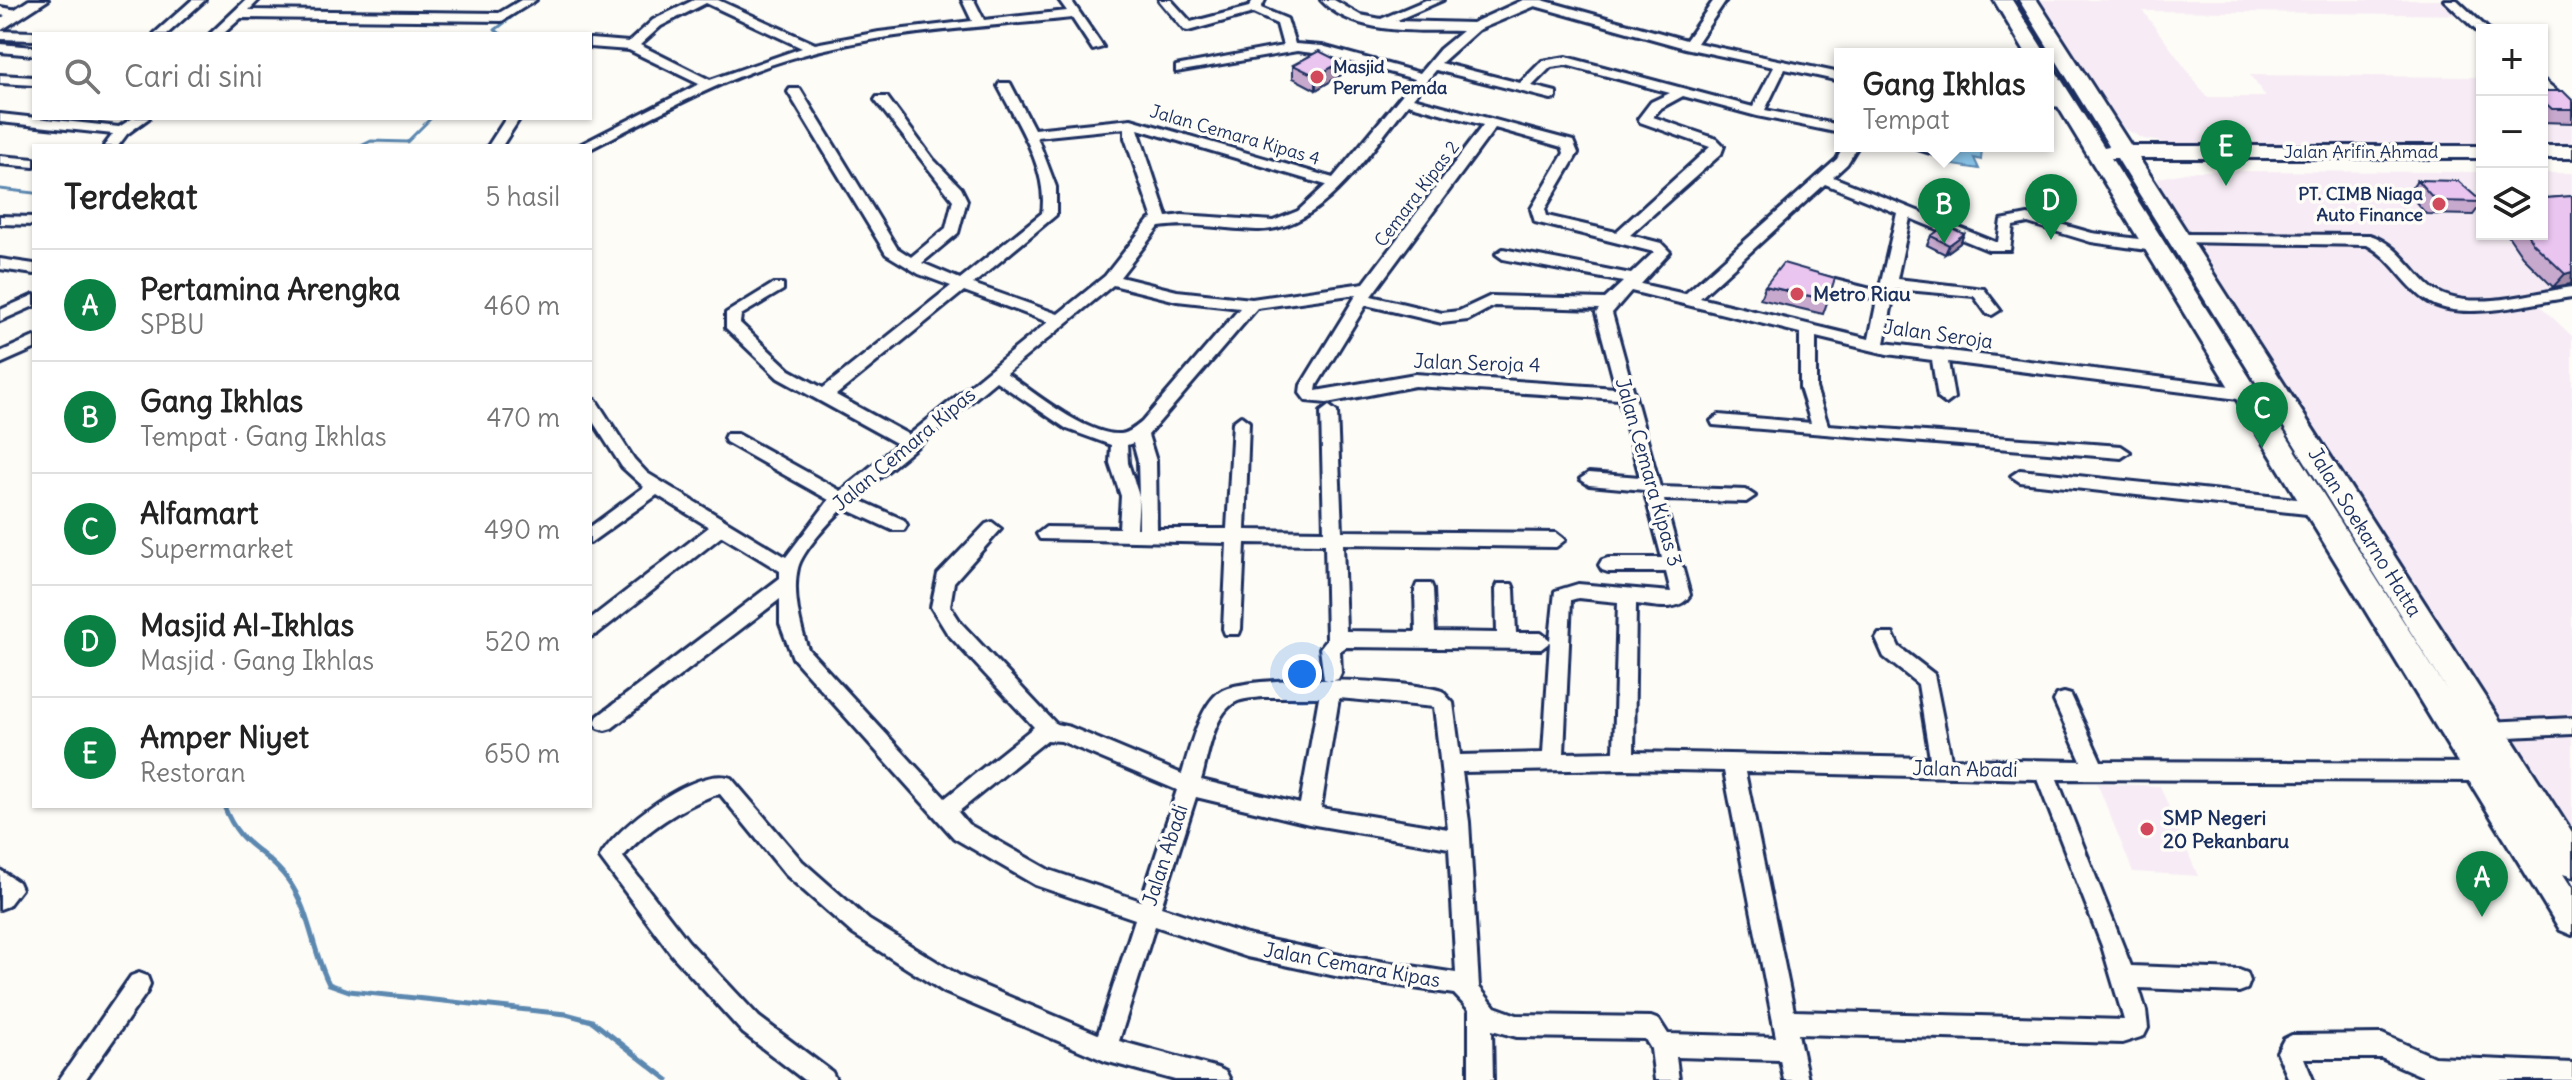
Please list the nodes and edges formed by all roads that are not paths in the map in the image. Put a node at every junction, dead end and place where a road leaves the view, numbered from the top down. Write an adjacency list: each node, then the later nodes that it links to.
1 (40, 0): 20 (main road)
2 (199, 0): 29 (street)
3 (253, 0): 21 (street)
4 (530, 0): 21 (street)
5 (674, 0): 24 (street)
6 (705, 0): 24 (street); 39 (street)
7 (968, 0): 25 (street)
8 (1065, 0): 22 (street)
9 (1165, 0): 17 (street)
10 (1327, 0): 23 (street)
11 (1437, 0): 18 (street)
12 (1720, 0): 34 (street)
13 (2003, 0): 40 (main road)
14 (2028, 0): 71 (main road, Jalan Soekarno Hatta)
15 (2450, 0): 26 (street)
16 (1531, 1): 28 (street); 34 (street)
17 (1257, 4): 36 (street)
18 (1414, 4): 23 (street)
19 (0, 11): 20 (street)
20 (19, 14): 27 (main road)
21 (239, 14): 30 (street)
22 (1075, 14): 25 (street); 37 (street)
23 (1381, 22): 28 (street)
24 (657, 23): 35 (street)
25 (980, 24): 39 (street)
26 (2476, 24)
27 (0, 26)
28 (1474, 27): 44 (street)
29 (162, 32)
30 (218, 32)
31 (0, 35): 32 (street)
32 (32, 36)
33 (592, 43): 35 (street)
34 (1689, 45): 42 (street)
35 (632, 46): 48 (street)
36 (1289, 46): 43 (street); 44 (street)
37 (1097, 47)
38 (0, 48): 41 (street)
39 (813, 48): 48 (street)
40 (2032, 48)
41 (32, 51)
42 (1781, 65): 45 (street); 59 (street)
43 (1181, 69)
44 (1426, 71): 50 (street); 55 (street)
45 (1834, 76)
46 (0, 79): 47 (street)
47 (32, 81)
48 (708, 84): 70 (street)
49 (1005, 86): 67 (street)
50 (1523, 88): 52 (street); 54 (street)
51 (2548, 88): 58 (street)
52 (1684, 91): 59 (street); 87 (street)
53 (795, 92): 91 (street)
54 (1551, 95)
55 (1403, 99): 64 (street); 82 (street)
56 (882, 100): 91 (street)
57 (2057, 103): 71 (main road, Jalan Soekarno Hatta)
58 (2572, 110)
59 (1757, 112): 65 (street)
60 (0, 118): 66 (street)
61 (139, 120): 66 (street)
62 (514, 120): 69 (street)
63 (1131, 123): 67 (street, Jalan Cemara Kipas 4); 82 (street, Jalan Cemara Kipas 4); 85 (street)
64 (1492, 123): 87 (street); 100 (street, Cemara Kipas 2)
65 (1834, 128)
66 (122, 131): 68 (street)
67 (1029, 134): 96 (street)
68 (112, 144)
69 (496, 144)
70 (589, 144)
71 (2109, 149): 73 (main road, Jalan Arifin Ahmad); 78 (main road, Jalan Arifin Ahmad); 88 (main road, Jalan Soekarno Hatta)
72 (1847, 152): 81 (street)
73 (2476, 152)
74 (2548, 152): 75 (main road)
75 (2572, 152)
76 (0, 160): 77 (street)
77 (32, 163)
78 (2476, 165)
79 (2548, 165): 80 (main road)
80 (2572, 165)
81 (1824, 178): 83 (street); 102 (street)
82 (1336, 183): 85 (street)
83 (1904, 213): 88 (street); 98 (street)
84 (3, 218): 86 (street)
85 (1161, 220): 93 (street, Jalan Cemara Kipas)
86 (32, 221)
87 (1618, 238): 95 (street)
88 (2167, 242): 99 (street); 115 (main road, Jalan Soekarno Hatta); 166 (main road, Jalan Soekarno Hatta)
89 (1503, 254): 95 (street, Jalan Seroja)
90 (0, 264): 92 (street)
91 (911, 264): 96 (street)
92 (32, 269)
93 (1110, 279): 103 (street); 107 (street, Jalan Cemara Kipas)
94 (1809, 279): 98 (street)
95 (1634, 283): 102 (street, Jalan Seroja); 104 (street)
96 (962, 284): 107 (street); 116 (street)
97 (778, 287): 116 (street)
98 (1887, 290): 105 (street); 110 (street)
99 (2572, 292)
100 (1366, 293): 103 (street); 104 (street); 114 (street, Jalan Seroja 4)
101 (32, 301): 106 (street)
102 (1687, 301): 108 (street, Jalan Seroja)
103 (1252, 304): 123 (street)
104 (1609, 304): 114 (street, Jalan Cemara Kipas 3)
105 (1992, 310)
106 (2, 314)
107 (1059, 320): 113 (street, Jalan Cemara Kipas)
108 (1808, 331): 110 (street, Jalan Seroja); 122 (street)
109 (32, 343): 112 (street)
110 (1875, 346): 111 (street, Jalan Seroja)
111 (1939, 355): 115 (street, Jalan Seroja); 117 (street)
112 (0, 359)
113 (995, 373): 125 (street); 126 (street, Jalan Cemara Kipas)
114 (1628, 394): 133 (street, Jalan Cemara Kipas 3)
115 (2246, 394): 136 (main road, Jalan Soekarno Hatta)
116 (823, 397): 126 (street)
117 (1946, 398)
118 (592, 407): 132 (street)
119 (1329, 412): 146 (street)
120 (1719, 421): 122 (street)
121 (1241, 422): 145 (street)
122 (1821, 430): 127 (street)
123 (1139, 434): 125 (street); 128 (street)
124 (732, 438): 135 (street)
125 (1119, 440): 130 (street)
126 (909, 443): 135 (street, Jalan Cemara Kipas)
127 (2121, 452)
128 (1148, 476): 130 (street); 137 (street)
129 (2020, 476): 136 (street)
130 (1126, 479): 137 (street)
131 (1589, 479): 133 (street)
132 (656, 487): 139 (street); 142 (street)
133 (1654, 488): 134 (street); 149 (street, Jalan Cemara Kipas 3)
134 (1746, 496)
135 (841, 499): 138 (street); 150 (street, Jalan Cemara Kipas)
136 (2316, 508): 174 (main road, Jalan Soekarno Hatta)
137 (1138, 509): 143 (street); 144 (street)
138 (898, 525)
139 (720, 528): 150 (street); 154 (street)
140 (992, 529): 165 (street)
141 (1046, 534): 143 (street)
142 (592, 535)
143 (1128, 535): 144 (street)
144 (1148, 536): 145 (street)
145 (1236, 537): 146 (street); 155 (street)
146 (1333, 537): 147 (street); 157 (street)
147 (1556, 540)
148 (1608, 565): 149 (street)
149 (1675, 565): 153 (street, Jalan Cemara Kipas 3)
150 (788, 576): 163 (street); 176 (street, Jalan Cemara Kipas)
151 (1424, 589): 158 (street)
152 (1505, 589): 159 (street)
153 (1627, 596): 167 (street); 168 (street, Jalan Cemara Kipas 3)
154 (592, 627)
155 (1232, 629)
156 (1886, 639): 171 (street)
157 (1337, 640): 158 (street); 161 (street)
158 (1426, 640): 159 (street)
159 (1507, 641): 160 (street)
160 (1541, 641)
161 (1330, 682): 169 (street); 175 (street); 177 (street)
162 (2064, 701): 173 (street)
163 (605, 722)
164 (2572, 726): 166 (street)
165 (1049, 730): 175 (street); 176 (street)
166 (2487, 730): 179 (main road, Jalan Soekarno Hatta)
167 (1624, 760): 168 (street, Jalan Abadi); 170 (street, Jalan Abadi)
168 (1553, 761): 169 (street, Jalan Abadi)
169 (1450, 764): 178 (street)
170 (1733, 765): 171 (street, Jalan Abadi); 188 (street)
171 (1942, 768): 172 (street, Jalan Abadi)
172 (2044, 770): 173 (street, Jalan Abadi); 184 (street)
173 (2095, 771): 174 (street, Jalan Abadi)
174 (2481, 772): 183 (main road, Jalan Soekarno Hatta)
175 (1189, 786): 177 (street, Jalan Abadi); 182 (street, Jalan Abadi)
176 (944, 811): 182 (street, Jalan Cemara Kipas)
177 (1309, 815): 178 (street, Jalan Abadi)
178 (1459, 840): 187 (street)
179 (2572, 862)
180 (0, 880): 181 (street)
181 (0, 899)
182 (1146, 914): 187 (street, Jalan Cemara Kipas); 190 (street, Jalan Abadi)
183 (2572, 919)
184 (2123, 977): 185 (street); 188 (street)
185 (2239, 981)
186 (139, 984): 193 (street)
187 (1474, 1000): 189 (street, Jalan Cemara Kipas); 196 (street)
188 (1783, 1022): 191 (street)
189 (1662, 1045): 191 (street); 197 (street)
190 (1105, 1049): 194 (street); 195 (street)
191 (1788, 1049): 198 (street)
192 (2572, 1075): 199 (street)
193 (71, 1080)
194 (824, 1080)
195 (1218, 1080)
196 (1481, 1080)
197 (1667, 1080)
198 (1796, 1080)
199 (2301, 1080)

